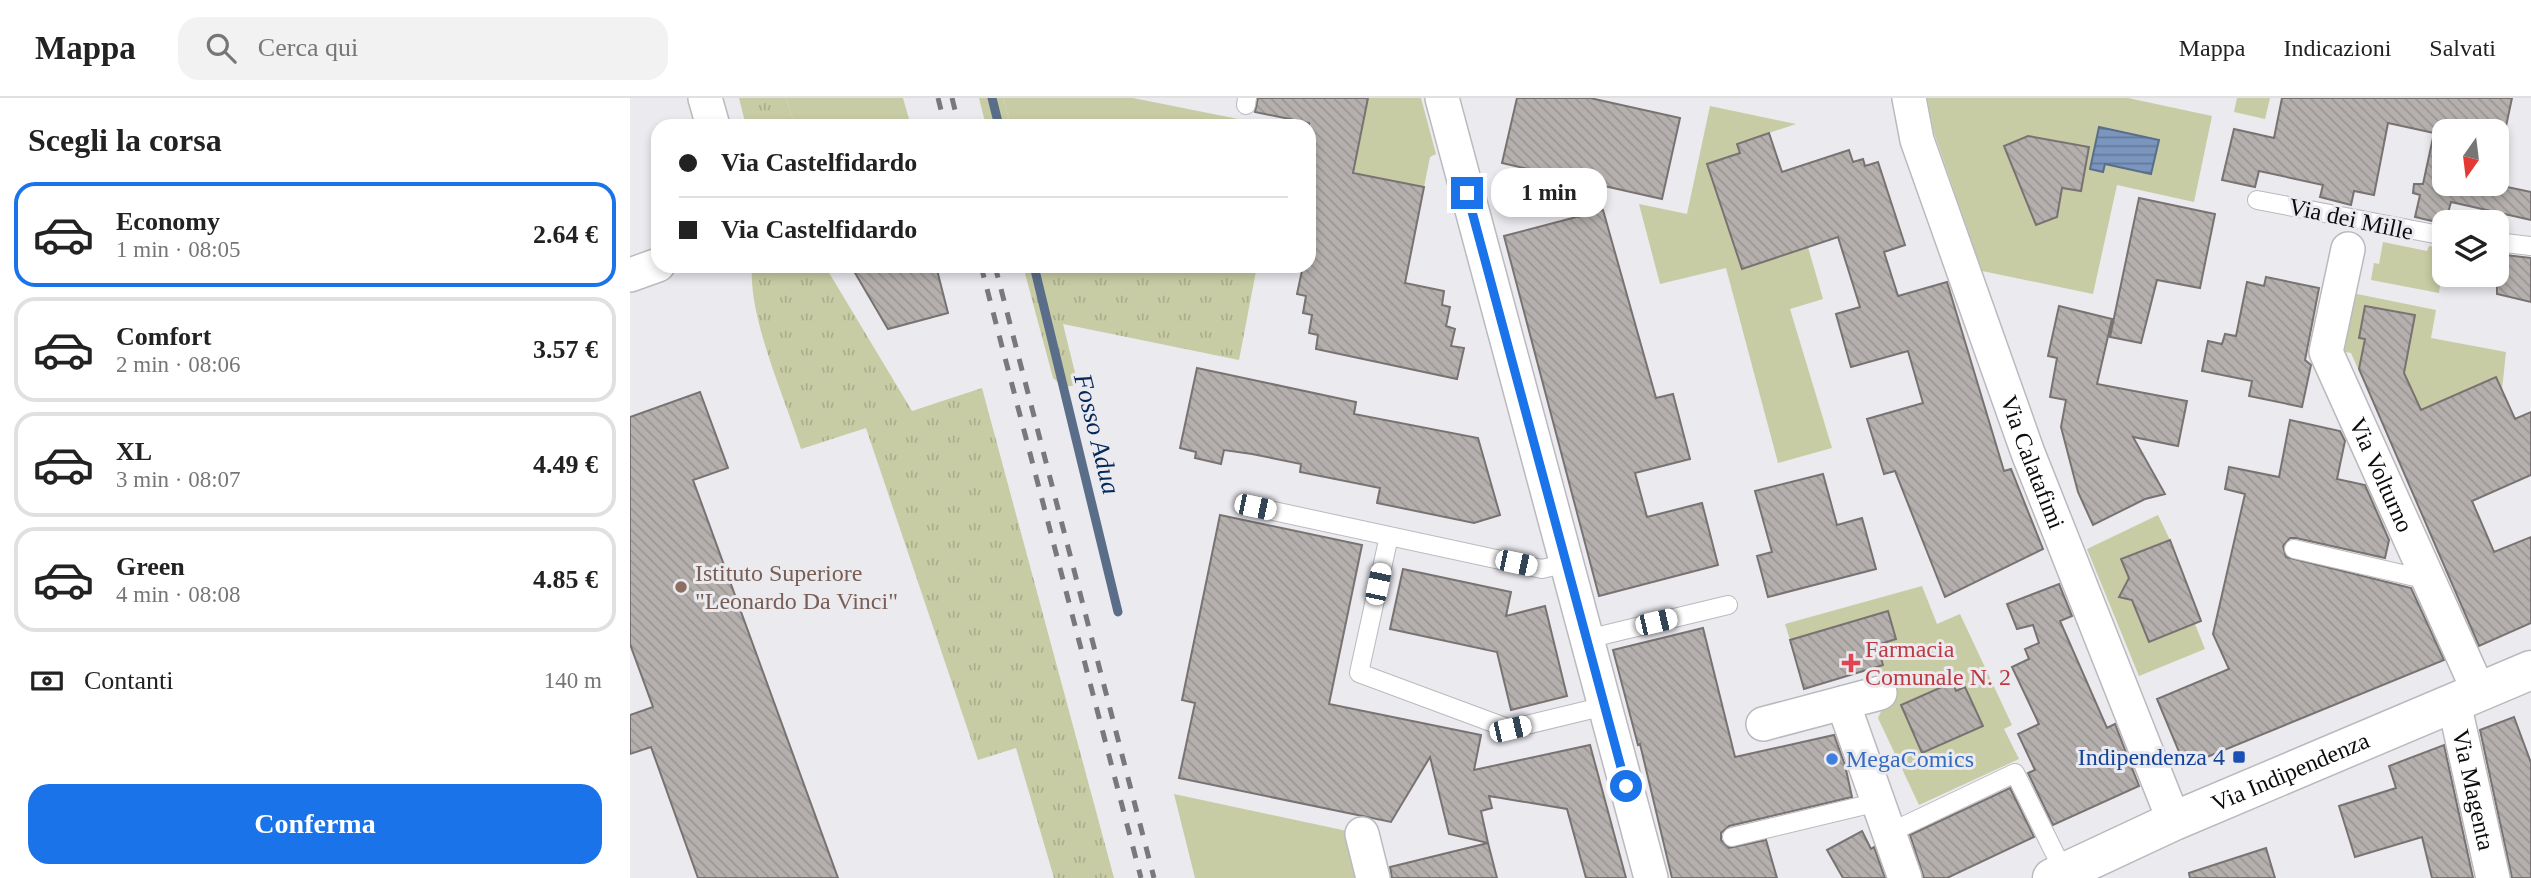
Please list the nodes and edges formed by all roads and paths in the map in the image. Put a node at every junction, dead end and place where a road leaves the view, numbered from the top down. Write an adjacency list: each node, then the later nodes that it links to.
1 (705, 98): 4 (street)
2 (1442, 98): 15 (street)
3 (1909, 98): 26 (street, Via Calatafimi)
4 (711, 119)
5 (2257, 200): 6 (lane, Via dei Mille)
6 (2432, 234)
7 (2509, 243): 8 (lane)
8 (2531, 246)
9 (2348, 248): 16 (street, Via Volturno)
10 (651, 268): 11 (street)
11 (630, 275)
12 (1255, 507): 13 (lane)
13 (1389, 536): 15 (lane); 23 (lane)
14 (2294, 549): 16 (lane)
15 (1567, 563): 18 (street)
16 (2428, 580): 21 (street, Via Volturno)
17 (1728, 605): 18 (lane)
18 (1587, 639): 23 (street)
19 (2531, 670): 21 (street, Via Indipendenza)
20 (1880, 693): 22 (street)
21 (2466, 698): 26 (street, Via Indipendenza); 34 (street, Via Magenta)
22 (1843, 703): 24 (street); 25 (street)
23 (1605, 706): 32 (street)
24 (1763, 724)
25 (1878, 802): 27 (street); 29 (lane)
26 (2174, 821): 30 (street, Via Indipendenza)
27 (1889, 833): 30 (lane); 33 (street)
28 (1362, 834): 31 (street)
29 (1732, 837)
30 (2058, 875)
31 (1373, 878)
32 (1651, 878)
33 (1905, 878)
34 (2493, 878)

